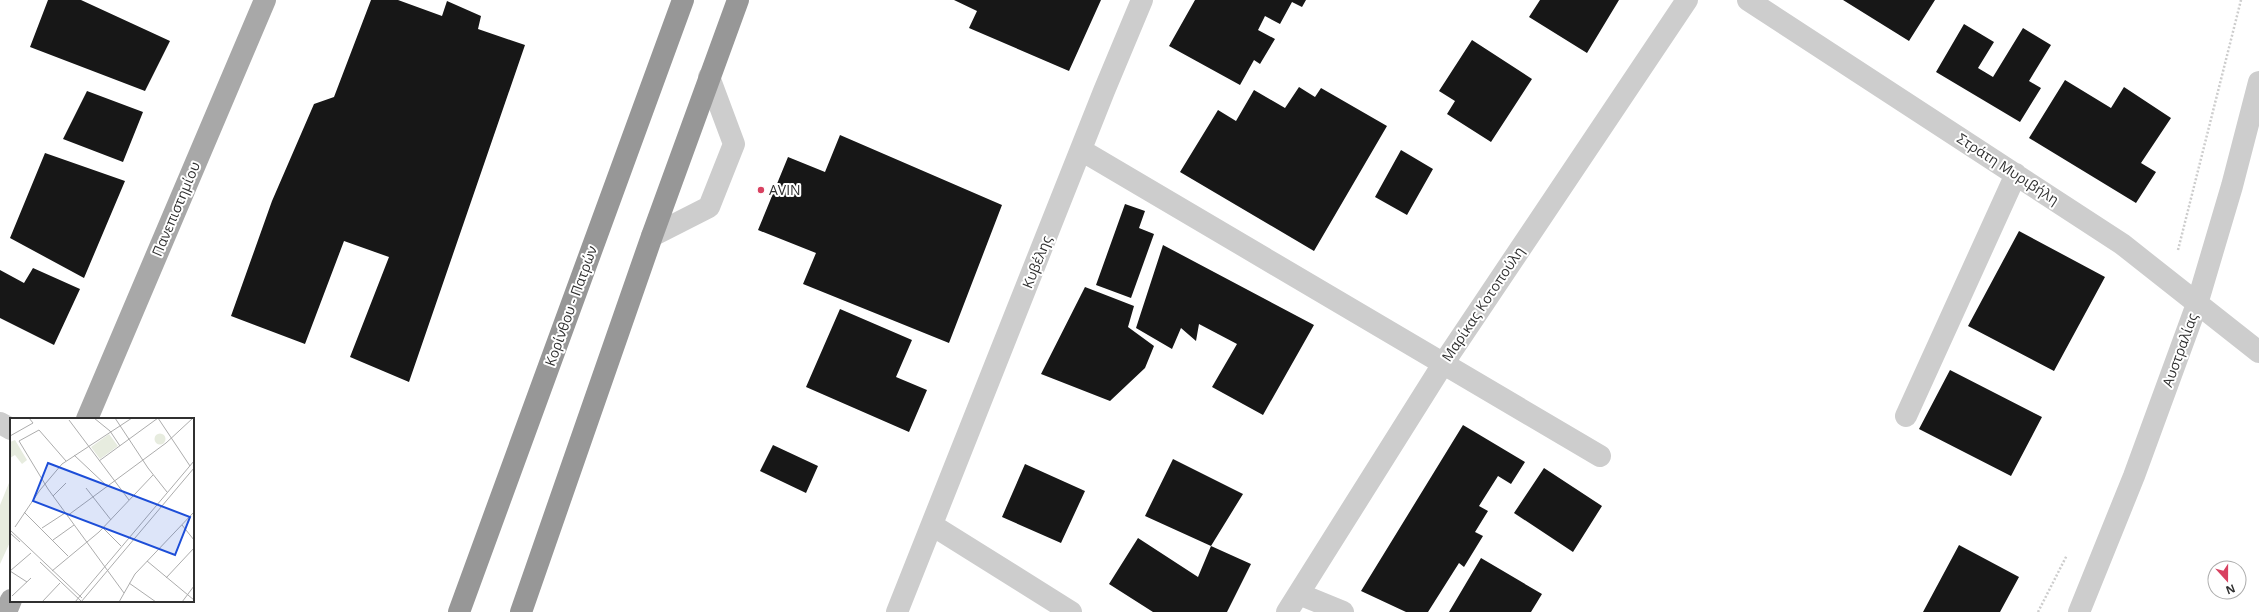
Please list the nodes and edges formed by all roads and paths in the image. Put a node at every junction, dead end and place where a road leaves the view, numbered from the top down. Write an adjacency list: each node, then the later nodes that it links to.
1 (265, 0): 18 (main road, Πανεπιστημίου)
2 (738, 0): 8 (highway)
3 (1142, 0): 10 (street, Κυβέλης)
4 (1687, 0): 16 (street, Μαρίκας Κοτοπούλη)
5 (2241, 0): 13 (path)
6 (680, 2): 27 (highway, Κορίνθου - Πατρών)
7 (1756, 2): 11 (street, Στράτη Μυριβήλη)
8 (709, 77): 12 (highway); 12 (street)
9 (2259, 82): 14 (street, Αυστραλίας)
10 (1081, 150): 16 (street); 22 (street, Κυβέλης)
11 (2016, 174): 13 (street, Στράτη Μυριβήλη); 17 (street)
12 (652, 236): 28 (highway)
13 (2170, 281): 14 (street, Στράτη Μυριβήλη)
14 (2197, 304): 15 (street, Στράτη Μυριβήλη); 34 (street, Αυστραλίας)
15 (2259, 352)
16 (1443, 364): 21 (street); 24 (street, Μαρίκας Κοτοπούλη)
17 (1906, 416)
18 (87, 418)
19 (0, 423): 20 (street)
20 (10, 428)
21 (1600, 456)
22 (932, 525): 29 (street, Κυβέλης); 30 (street)
23 (2070, 549): 33 (path)
24 (1299, 594): 31 (street, Μαρίκας Κοτοπούλη); 32 (street)
25 (10, 602): 26 (main road)
26 (6, 612)
27 (459, 612)
28 (521, 612)
29 (897, 612)
30 (1071, 612)
31 (1287, 612)
32 (1343, 612)
33 (2038, 612)
34 (2079, 612)

